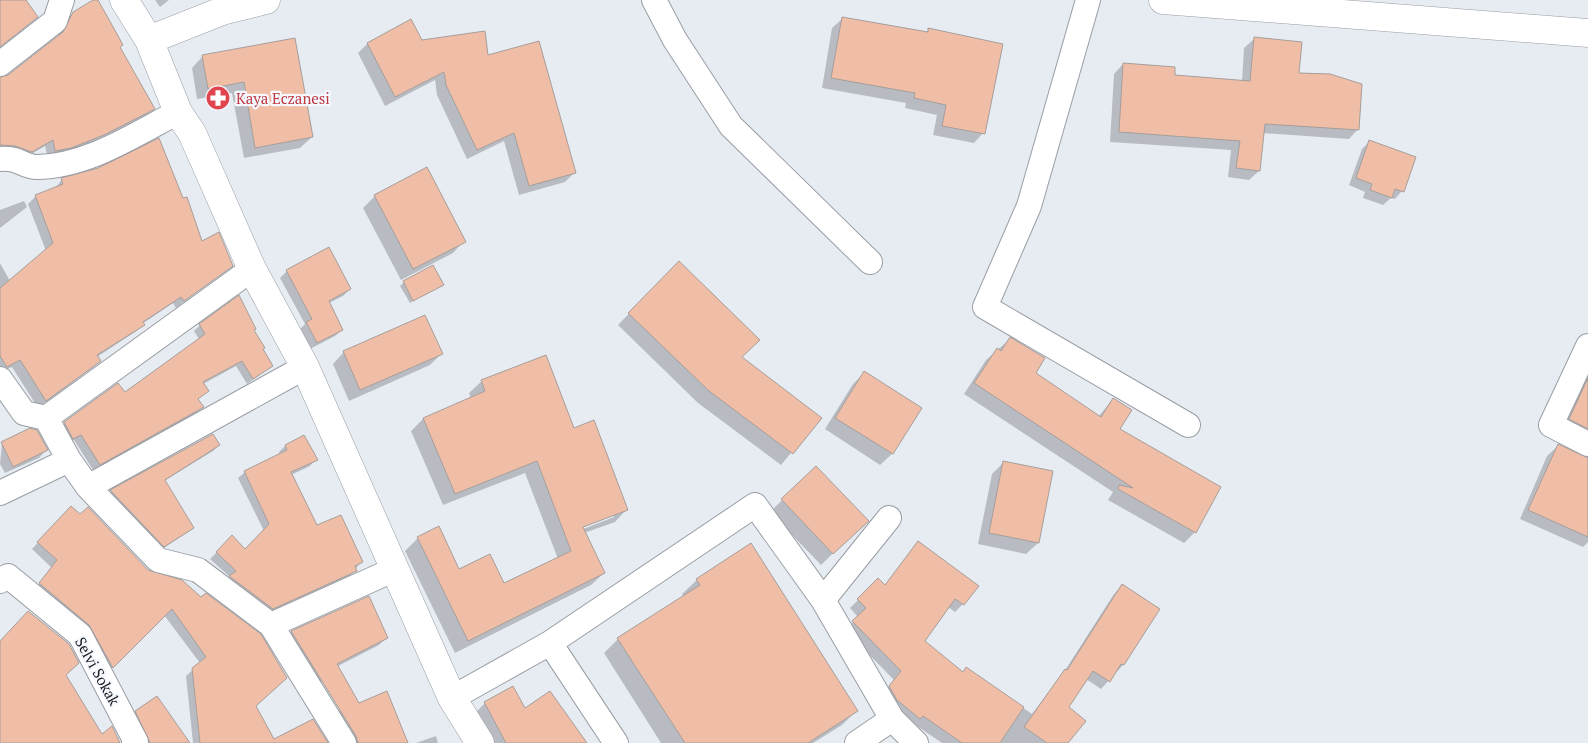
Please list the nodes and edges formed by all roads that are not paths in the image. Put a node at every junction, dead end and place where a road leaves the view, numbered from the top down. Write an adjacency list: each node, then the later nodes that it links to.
1 (62, 0): 9 (street)
2 (124, 0): 8 (street)
3 (266, 0): 8 (street)
4 (654, 0): 12 (street)
5 (1088, 0): 18 (street)
6 (1163, 0): 7 (street)
7 (1588, 33)
8 (149, 40): 10 (street)
9 (0, 64)
10 (178, 112): 11 (street); 13 (street)
11 (0, 160)
12 (870, 262)
13 (252, 269): 15 (street); 17 (street)
14 (1588, 346): 19 (street)
15 (305, 367): 21 (street); 24 (street)
16 (0, 379): 17 (street)
17 (46, 418): 20 (street)
18 (1188, 425)
19 (1588, 444)
20 (69, 460): 21 (street); 22 (street)
21 (88, 487): 27 (street)
22 (0, 493)
23 (889, 518): 26 (street)
24 (393, 570): 27 (street); 29 (street)
25 (0, 581): 31 (street, Selvi Sokak)
26 (823, 600): 28 (street); 30 (street)
27 (271, 625): 32 (street)
28 (550, 643): 29 (street); 34 (street)
29 (452, 698): 33 (street)
30 (892, 719): 35 (street); 36 (street)
31 (134, 743)
32 (344, 743)
33 (480, 743)
34 (616, 743)
35 (857, 743)
36 (916, 743)

